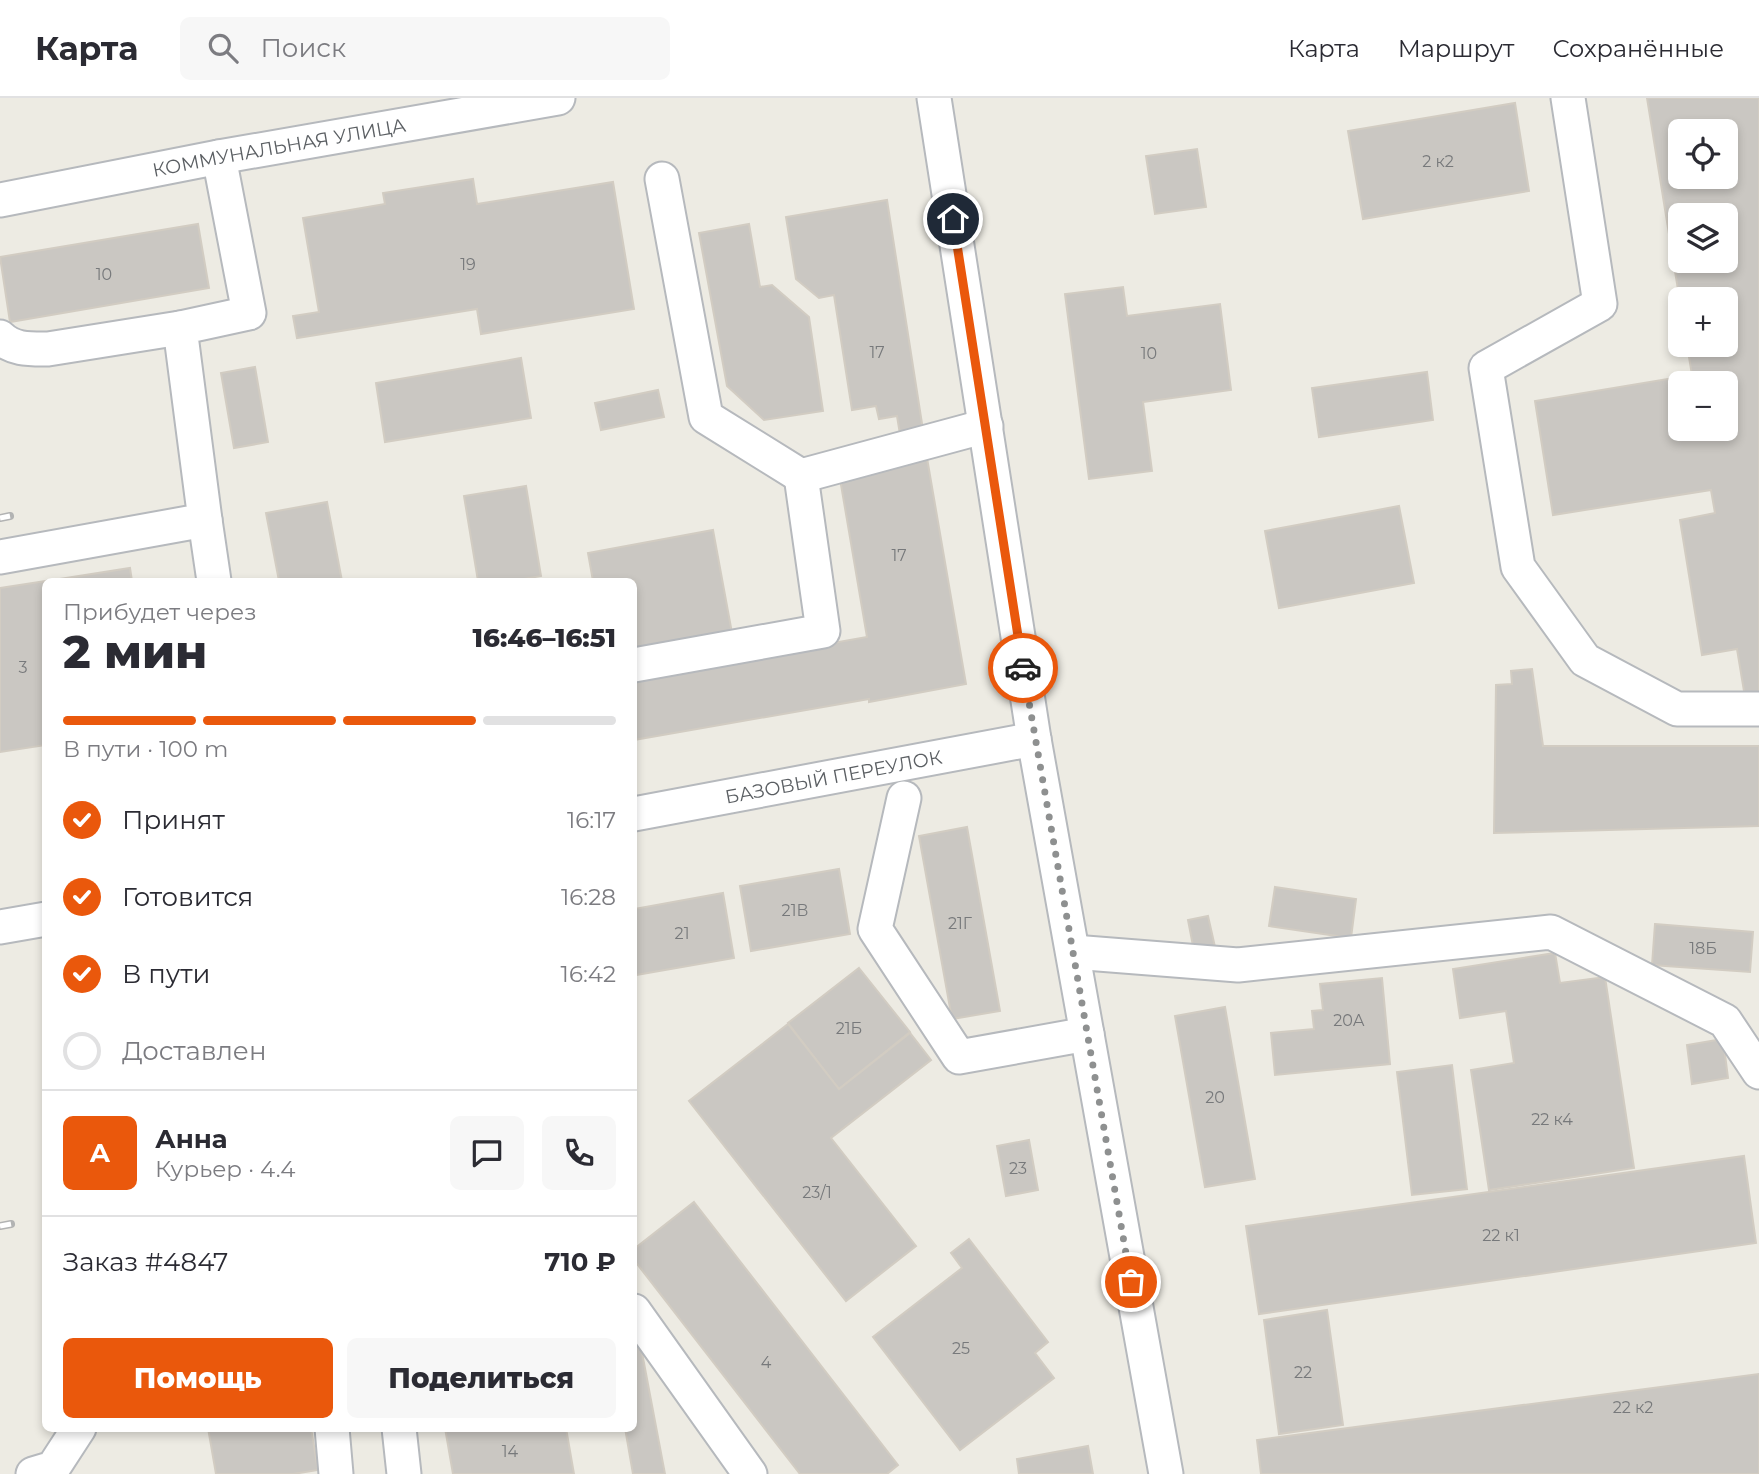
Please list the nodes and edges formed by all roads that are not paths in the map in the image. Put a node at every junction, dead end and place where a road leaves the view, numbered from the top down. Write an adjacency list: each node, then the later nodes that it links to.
1 (558, 98): 4 (street, КОММУНАЛЬНАЯ УЛИЦА)
2 (934, 98): 9 (street)
3 (1568, 98): 15 (street)
4 (219, 157): 6 (street, КОММУНАЛЬНАЯ УЛИЦА); 7 (street)
5 (662, 180): 10 (street)
6 (0, 200)
7 (180, 328): 8 (street); 11 (street)
8 (0, 337)
9 (986, 426): 10 (street); 16 (street)
10 (801, 475): 14 (street)
11 (205, 520): 12 (street); 13 (street)
12 (0, 557)
13 (214, 578)
14 (637, 664)
15 (1759, 709)
16 (1034, 739): 18 (street, БАЗОВЫЙ ПЕРЕУЛОК); 21 (street)
17 (904, 798): 22 (street)
18 (637, 813)
19 (42, 920): 20 (street)
20 (0, 927)
21 (1073, 952): 22 (street); 23 (street)
22 (1087, 1034): 32 (street)
23 (1759, 1072)
24 (637, 1315): 31 (street)
25 (76, 1432): 28 (street)
26 (332, 1432): 29 (street)
27 (399, 1432): 30 (street)
28 (33, 1474)
29 (336, 1474)
30 (404, 1474)
31 (750, 1474)
32 (1166, 1474)

